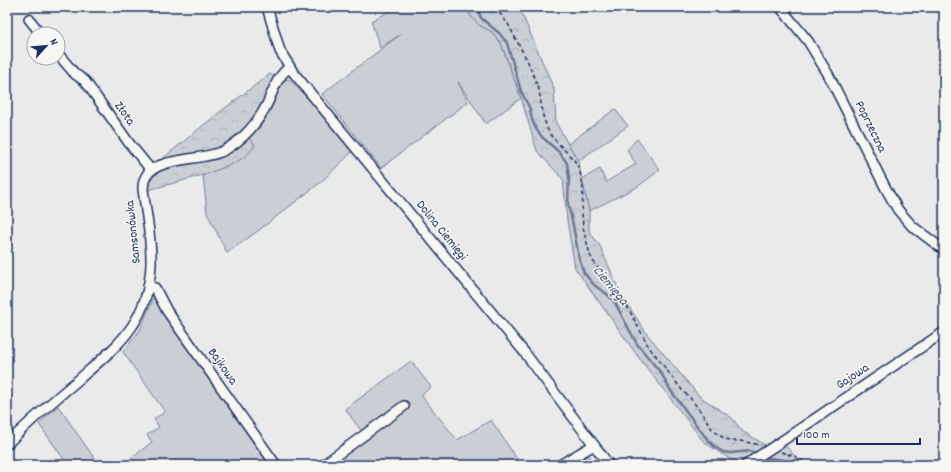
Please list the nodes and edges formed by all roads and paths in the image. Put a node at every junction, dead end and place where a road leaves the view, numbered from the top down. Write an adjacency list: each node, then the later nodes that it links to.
1 (267, 7): 7 (street, Dolina Ciemięgi)
2 (496, 7): 15 (path)
3 (780, 7): 9 (street, Poprzeczna)
4 (29, 19): 5 (street)
5 (35, 26)
6 (66, 63): 8 (street, Złota)
7 (290, 67): 8 (street); 14 (street, Dolina Ciemięgi)
8 (151, 170): 10 (street, Samsonówka)
9 (944, 250)
10 (148, 286): 13 (street, Samsonówka); 17 (street, Bajkowa)
11 (944, 332): 16 (street, Gajowa)
12 (404, 406): 18 (street)
13 (7, 444)
14 (594, 445): 19 (street); 20 (street, Dolina Ciemięgi)
15 (762, 446)
16 (776, 447): 21 (street, Gajowa, bridge); 22 (path)
17 (276, 465)
18 (323, 465)
19 (560, 465)
20 (609, 465)
21 (746, 465)
22 (808, 465)

